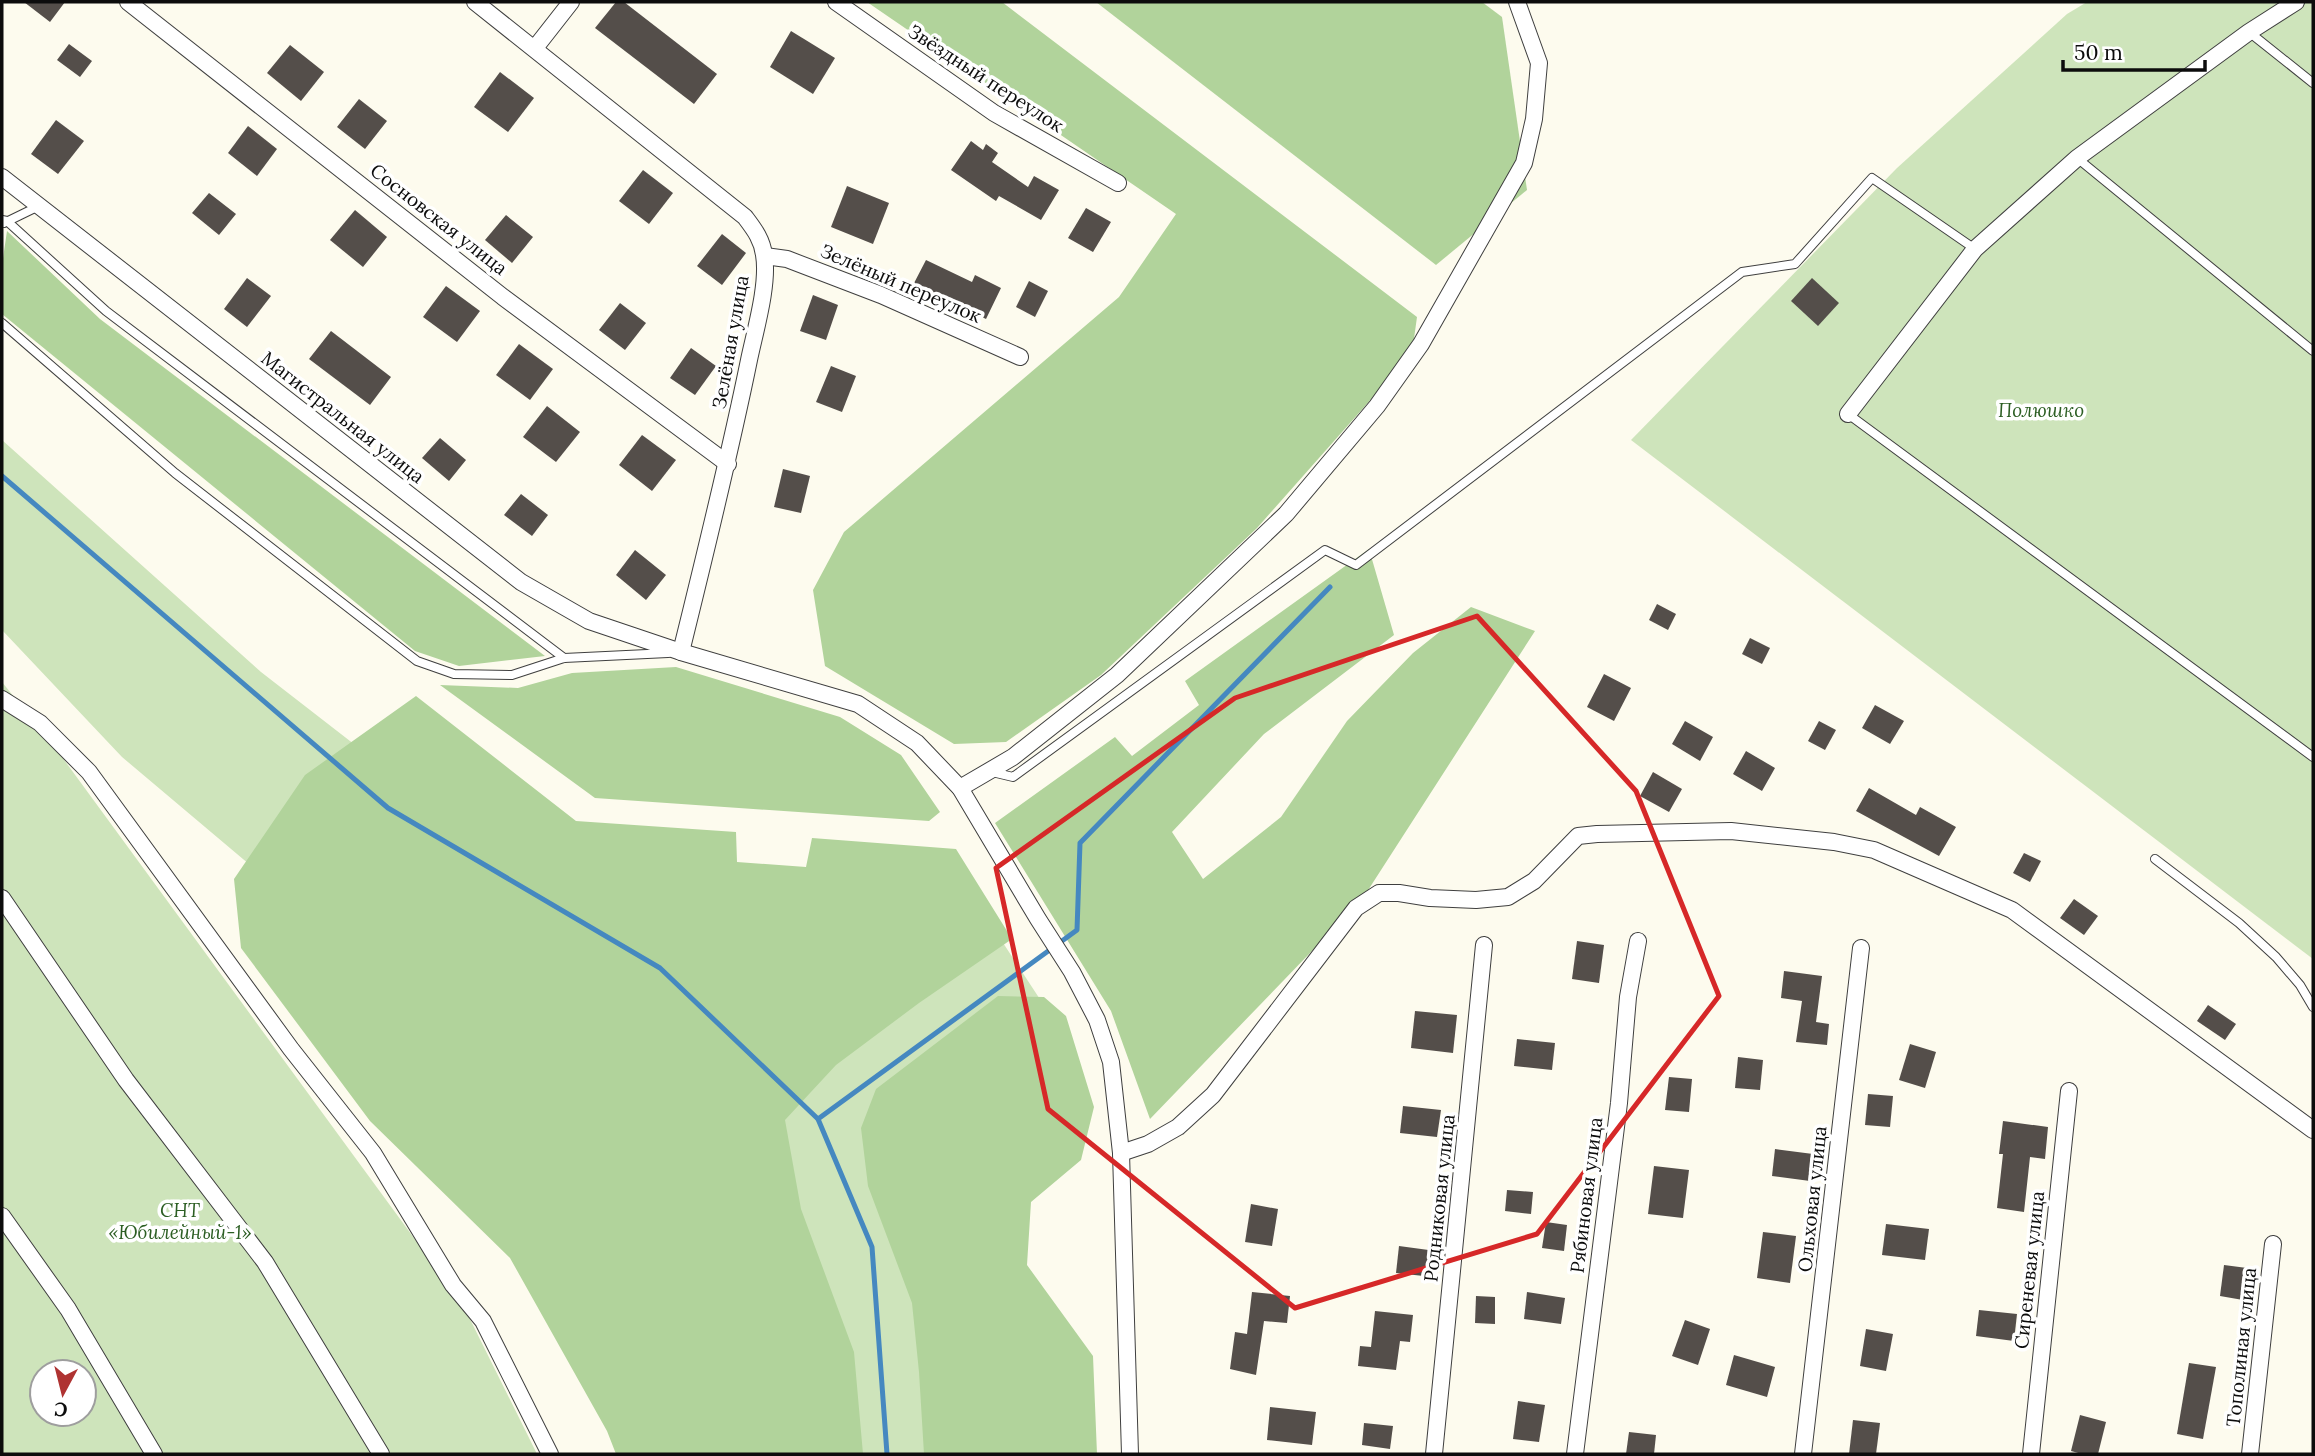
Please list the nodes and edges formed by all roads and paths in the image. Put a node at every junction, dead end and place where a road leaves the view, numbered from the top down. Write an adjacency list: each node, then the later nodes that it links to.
1 (128, 2): 21 (street, Сосновская улица)
2 (475, 2): 8 (street, Зелёная улица)
3 (571, 2): 8 (street)
4 (836, 2): 12 (street, Звёздный переулок)
5 (1517, 2): 26 (street)
6 (2296, 2): 7 (street)
7 (2249, 32): 9 (lane); 10 (street)
8 (535, 48): 16 (street, Зелёная улица)
9 (2313, 83)
10 (2077, 158): 15 (street); 18 (lane)
11 (2, 177): 13 (street, Магистральная улица)
12 (1118, 183)
13 (39, 206): 14 (lane); 22 (street, Магистральная улица)
14 (3, 222): 23 (lane)
15 (1975, 249): 20 (street); 26 (lane)
16 (765, 256): 19 (street, Зелёный переулок); 21 (street, Зелёная улица)
17 (2, 323): 23 (lane)
18 (2313, 351)
19 (1020, 357)
20 (1848, 414): 25 (lane)
21 (728, 464): 22 (street, Зелёная улица)
22 (681, 652): 23 (lane); 27 (street, Магистральная улица)
23 (564, 658)
24 (2, 699): 41 (street)
25 (2313, 757)
26 (989, 772): 27 (street)
27 (960, 788): 36 (street, Магистральная улица)
28 (2155, 859): 33 (lane)
29 (2, 898): 40 (street)
30 (1638, 941): 44 (street, Рябиновая улица)
31 (1484, 945): 43 (street, Родниковая улица)
32 (1861, 948): 45 (street, Ольховая улица)
33 (2313, 1007)
34 (2068, 1091): 46 (street, Сиреневая улица)
35 (2313, 1130): 36 (street)
36 (1121, 1153): 42 (street, Магистральная улица)
37 (2, 1216): 39 (street)
38 (2273, 1244): 47 (street, Тополиная улица)
39 (154, 1454)
40 (381, 1454)
41 (550, 1454)
42 (1129, 1454)
43 (1434, 1454)
44 (1575, 1454)
45 (1802, 1454)
46 (2031, 1454)
47 (2250, 1454)

